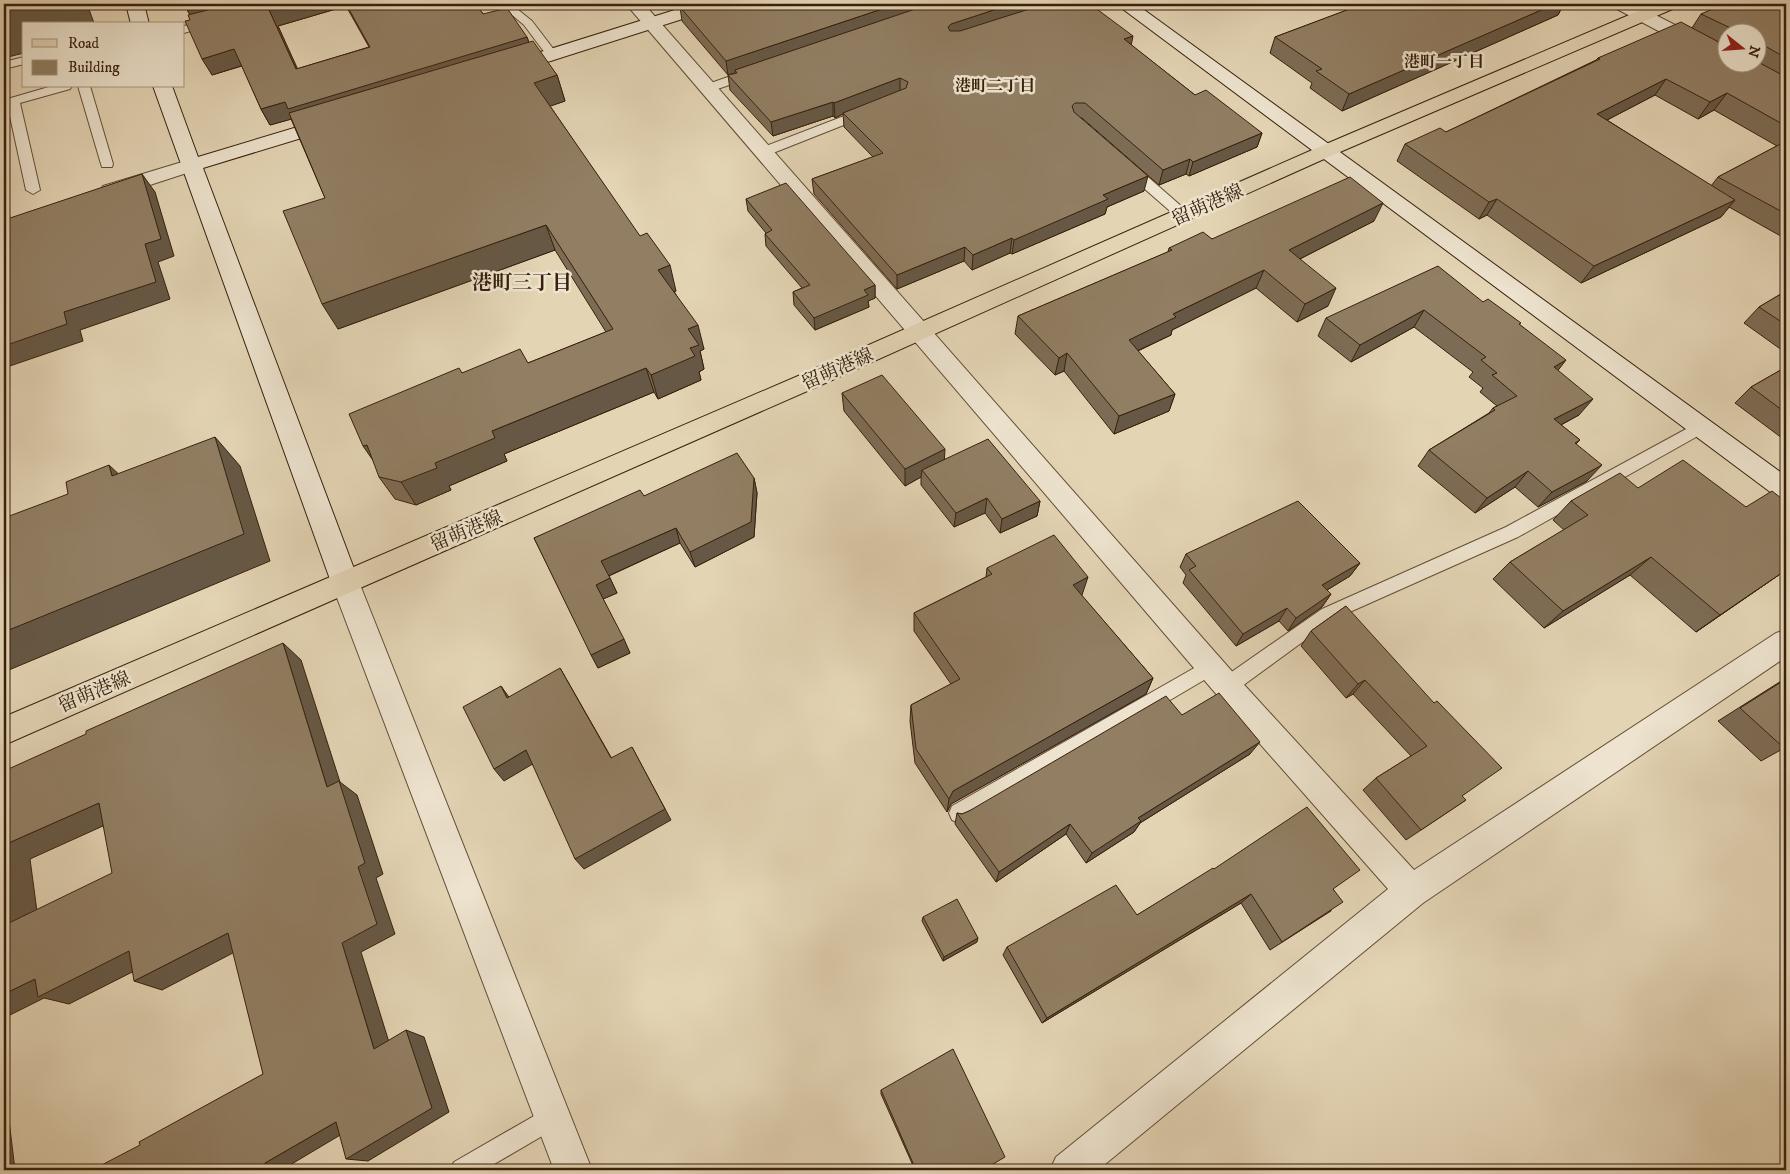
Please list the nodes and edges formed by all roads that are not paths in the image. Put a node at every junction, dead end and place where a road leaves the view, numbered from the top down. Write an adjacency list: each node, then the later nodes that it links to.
1 (134, 4): 10 (street)
2 (504, 4): 13 (lane)
3 (635, 4): 11 (street)
4 (711, 4): 11 (street)
5 (1125, 4): 26 (street)
6 (1621, 4): 8 (street)
7 (1669, 4): 8 (main road, 留萌港線)
8 (1642, 15): 14 (street); 26 (main road, 留萌港線)
9 (221, 19): 12 (lane)
10 (139, 22)
11 (652, 22): 13 (street); 22 (street)
12 (185, 30)
13 (559, 53): 18 (street)
14 (1718, 55)
15 (22, 61): 16 (lane)
16 (4, 66)
17 (763, 69): 22 (lane)
18 (495, 72)
19 (59, 88): 23 (lane)
20 (85, 88): 29 (lane)
21 (163, 88): 30 (street)
22 (709, 88): 27 (street)
23 (8, 102): 31 (lane)
24 (873, 109): 27 (lane)
25 (353, 116): 30 (street)
26 (1326, 151): 33 (main road, 留萌港線); 35 (street)
27 (763, 152): 34 (street)
28 (1119, 159): 33 (lane)
29 (107, 164)
30 (192, 165): 32 (street); 37 (street)
31 (32, 190)
32 (88, 198)
33 (1183, 215): 34 (main road, 留萌港線)
34 (918, 332): 37 (main road, 留萌港線); 39 (street)
35 (1699, 428): 36 (street); 39 (lane)
36 (1786, 490)
37 (345, 582): 40 (main road, 留萌港線); 43 (street)
38 (1786, 642): 42 (street)
39 (1218, 676): 41 (lane); 42 (street)
40 (4, 731)
41 (959, 813)
42 (1411, 891): 46 (street)
43 (553, 1118): 44 (lane); 45 (street)
44 (462, 1170)
45 (574, 1170)
46 (1069, 1170)

